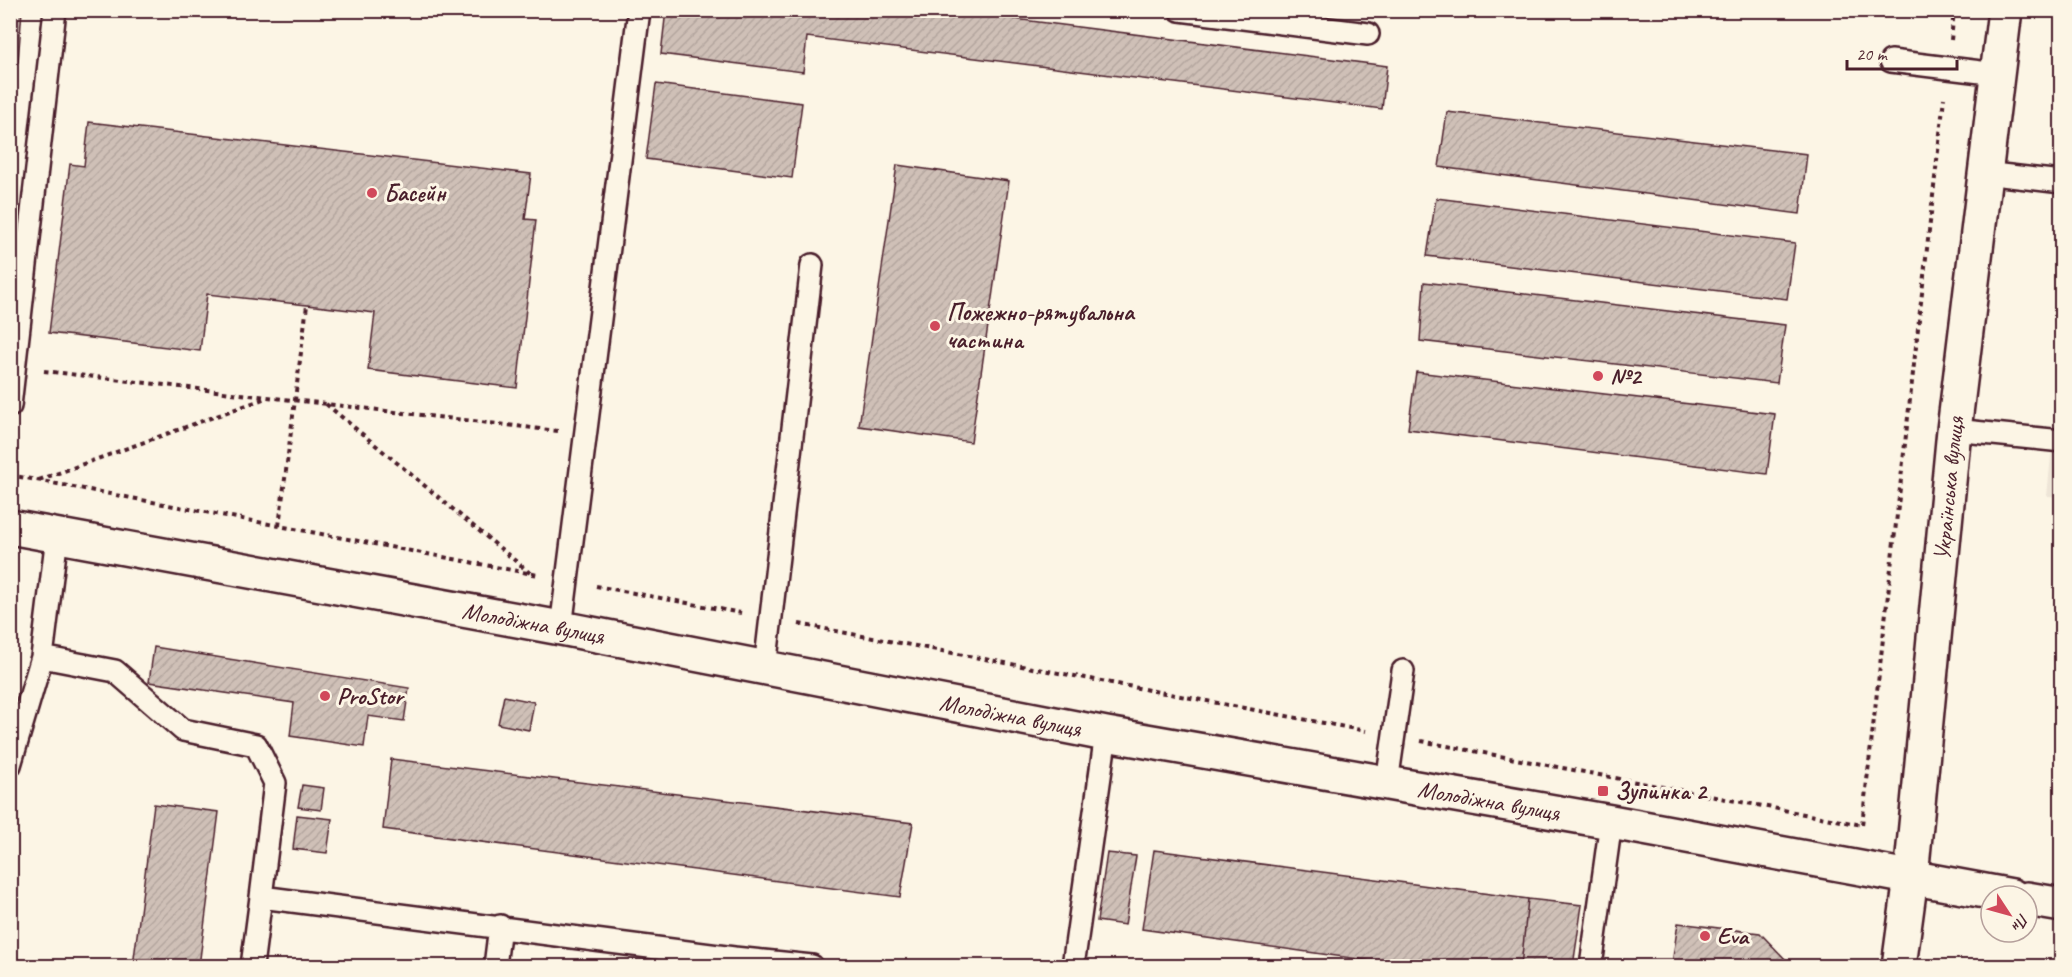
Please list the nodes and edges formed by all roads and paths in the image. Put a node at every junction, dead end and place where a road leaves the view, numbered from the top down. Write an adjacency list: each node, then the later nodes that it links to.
1 (55, 10): 14 (lane)
2 (639, 10): 20 (lane)
3 (1180, 10): 6 (lane)
4 (1954, 10): 8 (path)
5 (2005, 10): 9 (street, Українська вулиця)
6 (1368, 34)
7 (1892, 61): 8 (lane)
8 (1948, 68): 9 (lane); 35 (path)
9 (1997, 74): 10 (street, Українська вулиця)
10 (1984, 173): 11 (lane); 19 (street, Українська вулиця)
11 (2061, 182)
12 (812, 265): 29 (lane)
13 (307, 305): 16 (path)
14 (15, 368): 15 (path); 18 (lane)
15 (269, 397): 16 (path); 23 (path)
16 (295, 400): 17 (path); 24 (path)
17 (326, 404): 20 (path); 27 (path)
18 (10, 406)
19 (1954, 430): 21 (lane); 39 (street, Українська вулиця)
20 (586, 434): 28 (lane)
21 (2061, 441)
22 (10, 475): 23 (path)
23 (38, 481): 24 (path)
24 (279, 526): 27 (path)
25 (10, 527): 26 (street, Молодіжна вулиця)
26 (57, 536): 30 (street, Молодіжна вулиця); 31 (lane)
27 (531, 573): 28 (path)
28 (568, 580): 29 (path); 30 (lane)
29 (770, 619): 32 (lane); 35 (path)
30 (561, 628): 32 (street, Молодіжна вулиця)
31 (42, 657): 36 (lane); 41 (lane)
32 (765, 668): 34 (street, Молодіжна вулиця)
33 (1403, 671): 35 (lane)
34 (1106, 734): 37 (street, Молодіжна вулиця); 49 (lane)
35 (1393, 736): 37 (lane)
36 (10, 765)
37 (1387, 783): 38 (street, Молодіжна вулиця)
38 (1611, 822): 39 (street, Молодіжна вулиця); 50 (lane)
39 (1911, 877): 40 (street, Молодіжна вулиця); 51 (street, Українська вулиця)
40 (1979, 890)
41 (261, 897): 44 (lane); 46 (lane)
42 (2039, 901): 43 (street)
43 (2061, 905)
44 (500, 926): 45 (lane); 47 (lane)
45 (734, 962): 48 (lane)
46 (252, 966)
47 (495, 966)
48 (813, 966)
49 (1073, 966)
50 (1592, 966)
51 (1899, 966)

